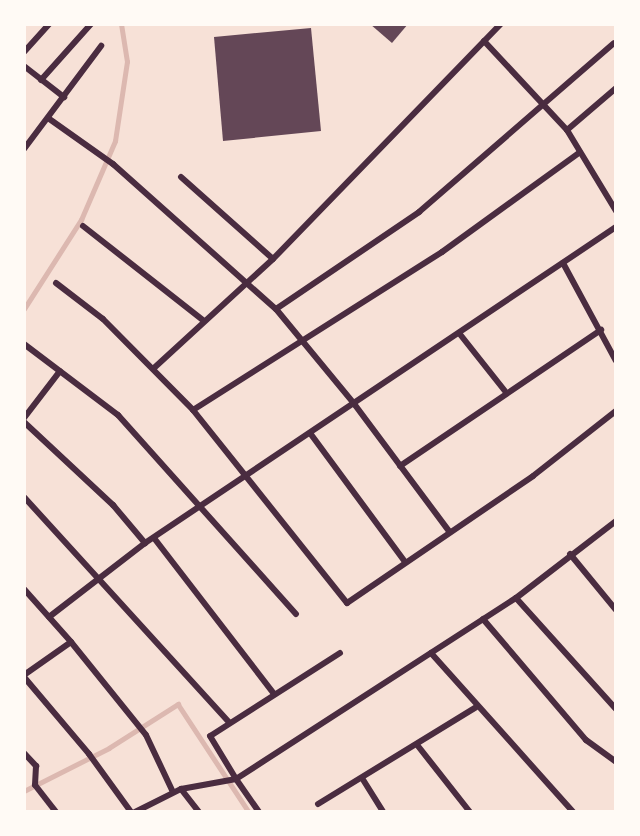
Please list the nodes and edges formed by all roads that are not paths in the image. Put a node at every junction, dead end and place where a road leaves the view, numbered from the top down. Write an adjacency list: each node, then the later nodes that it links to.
1 (49, 24): 7 (street)
2 (91, 24): 9 (street)
3 (501, 24): 4 (street)
4 (484, 41): 12 (street); 21 (street)
5 (614, 43): 12 (street)
6 (101, 46): 11 (street)
7 (24, 52)
8 (24, 66): 9 (street)
9 (41, 80): 11 (street)
10 (616, 88): 14 (street)
11 (64, 97): 13 (street)
12 (545, 104): 14 (street); 25 (street)
13 (48, 118): 15 (street); 24 (street)
14 (567, 130): 16 (street)
15 (24, 149)
16 (580, 152): 18 (street); 29 (street)
17 (181, 177): 21 (street)
18 (616, 211)
19 (84, 226): 26 (street)
20 (616, 227): 22 (street)
21 (273, 259): 24 (street)
22 (563, 263): 27 (street); 28 (street)
23 (56, 283): 32 (street)
24 (247, 283): 25 (street); 26 (street)
25 (276, 309): 29 (street)
26 (203, 320): 32 (street)
27 (601, 330): 31 (street); 34 (street)
28 (459, 333): 34 (street); 35 (street)
29 (298, 340): 35 (street); 36 (street)
30 (24, 344): 33 (street)
31 (616, 361)
32 (154, 369): 36 (street)
33 (60, 371): 38 (street); 43 (street)
34 (505, 392): 40 (street)
35 (355, 405): 39 (street); 40 (street)
36 (193, 410): 41 (street)
37 (616, 411): 45 (street)
38 (24, 420): 47 (street)
39 (310, 433): 41 (street); 49 (street)
40 (400, 466): 45 (street)
41 (248, 475): 43 (street); 49 (street)
42 (24, 496): 50 (street)
43 (198, 508): 46 (street); 54 (street)
44 (616, 521): 48 (street)
45 (449, 531): 49 (street)
46 (154, 538): 47 (street); 61 (street)
47 (145, 543): 50 (street)
48 (570, 554): 52 (street); 53 (street)
49 (405, 562)
50 (98, 577): 55 (street); 64 (street)
51 (24, 589): 55 (street)
52 (516, 598): 56 (street); 63 (street)
53 (616, 610)
54 (296, 614)
55 (49, 617): 57 (street)
56 (483, 619): 59 (street); 67 (street)
57 (71, 642): 60 (street); 71 (street)
58 (340, 653): 61 (street)
59 (430, 653): 62 (street); 68 (street)
60 (24, 676): 74 (street)
61 (274, 694): 64 (street)
62 (477, 707): 65 (street); 79 (street)
63 (616, 709)
64 (230, 722): 68 (street)
65 (418, 746): 69 (street); 78 (street)
66 (24, 753): 73 (street)
67 (616, 762)
68 (236, 778): 70 (street); 76 (street)
69 (362, 778): 72 (street); 77 (street)
70 (181, 789): 71 (street); 75 (street)
71 (173, 792): 74 (street)
72 (318, 804)
73 (56, 812)
74 (133, 812)
75 (199, 812)
76 (259, 812)
77 (383, 812)
78 (470, 812)
79 (573, 812)

